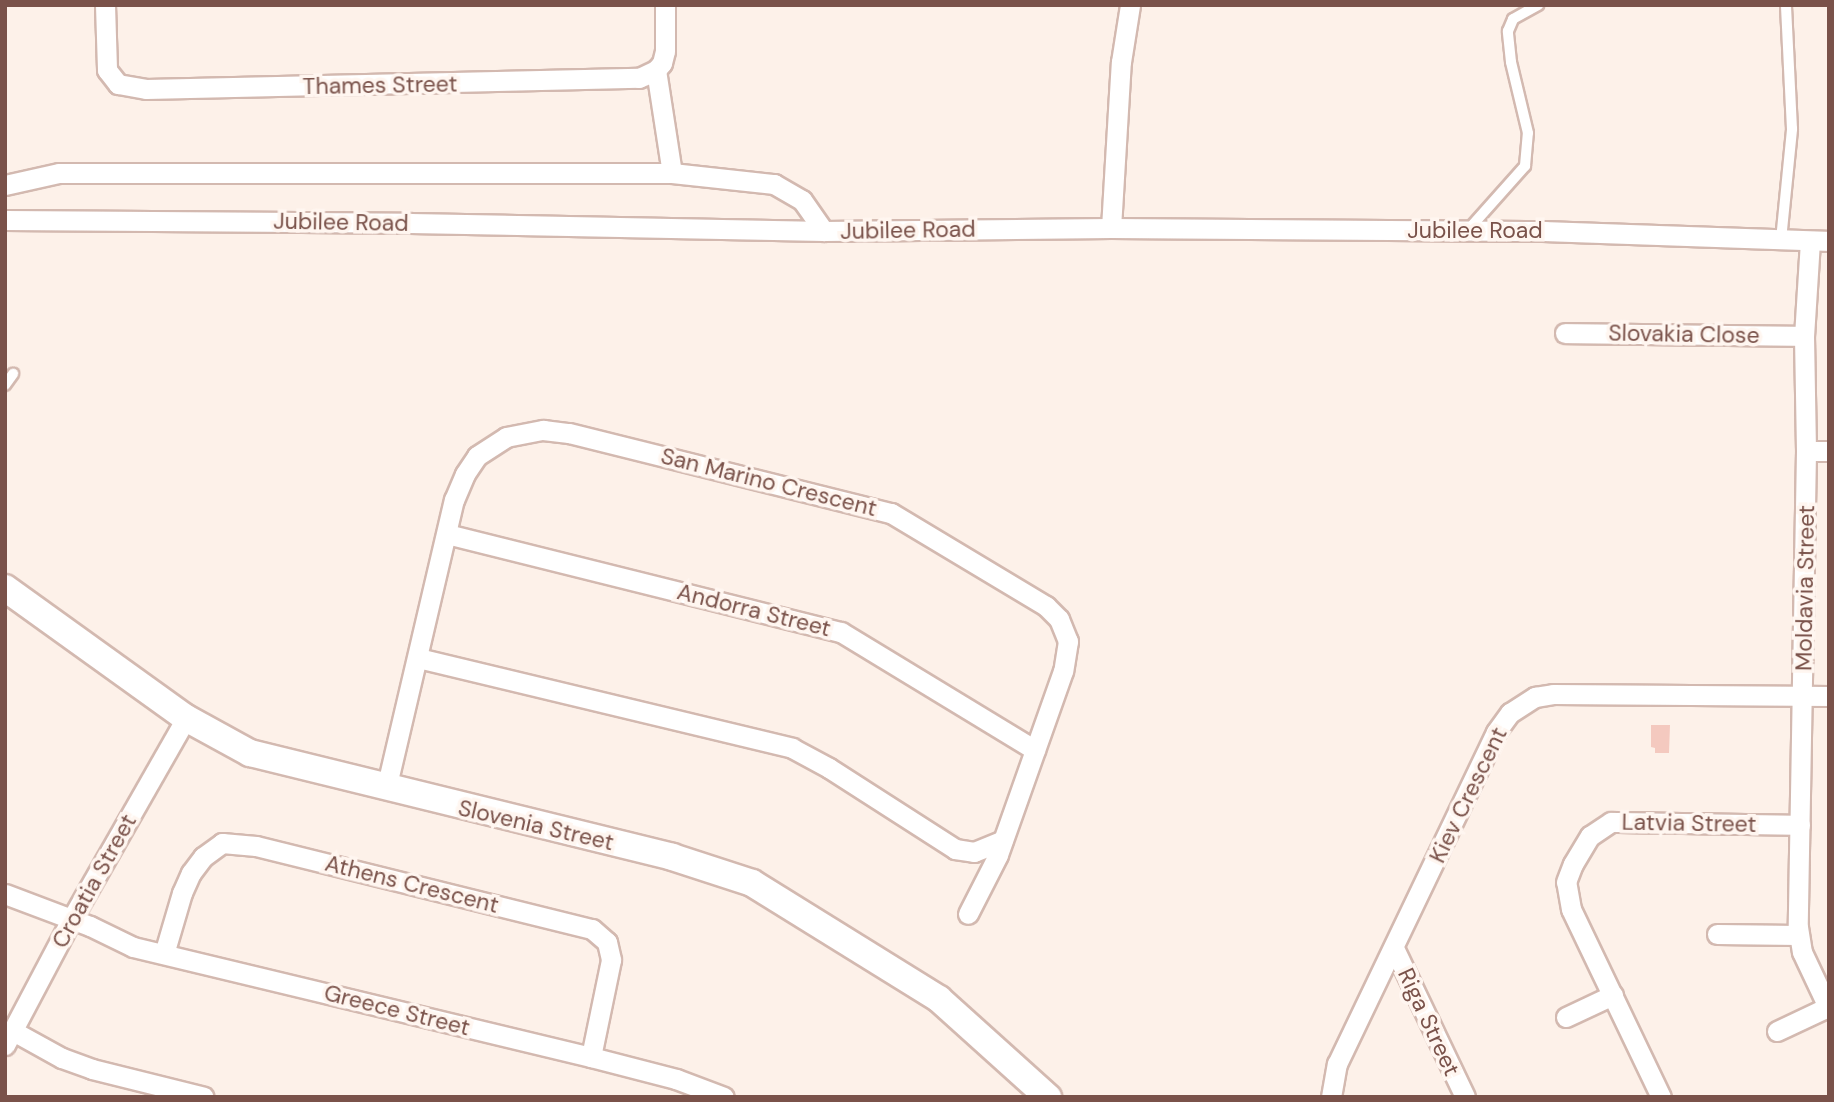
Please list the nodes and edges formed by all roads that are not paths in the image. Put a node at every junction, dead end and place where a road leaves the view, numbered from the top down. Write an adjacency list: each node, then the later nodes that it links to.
1 (105, 5): 8 (street, Thames Street)
2 (665, 5): 8 (street)
3 (1122, 5): 7 (street)
4 (1130, 5): 7 (street)
5 (1538, 5): 13 (lane)
6 (1786, 5): 15 (lane)
7 (1126, 32): 12 (street)
8 (656, 70): 9 (street)
9 (672, 173): 10 (street); 14 (street)
10 (5, 185)
11 (5, 220): 14 (street, Jubilee Road)
12 (1111, 228): 13 (street, Jubilee Road); 14 (street, Jubilee Road)
13 (1467, 230): 15 (street, Jubilee Road)
14 (824, 231)
15 (1781, 241): 16 (street, Jubilee Road)
16 (1819, 241): 18 (street, Moldavia Street)
17 (1564, 333): 18 (street, Slovakia Close)
18 (1804, 336): 21 (street, Moldavia Street)
19 (13, 374): 20 (lane)
20 (5, 385)
21 (1806, 451): 22 (street); 26 (street, Moldavia Street)
22 (1829, 451)
23 (447, 534): 25 (street, San Marino Crescent); 29 (street, Andorra Street); 29 (street, San Marino Crescent)
24 (5, 588): 28 (street, Slovenia Street)
25 (418, 658): 30 (street, San Marino Crescent); 32 (street)
26 (1803, 696): 27 (street, Kiev Crescent); 31 (street, Moldavia Street); 38 (street, Kiev Crescent)
27 (1829, 696)
28 (186, 718): 30 (street, Slovenia Street); 35 (street, Croatia Street)
29 (1035, 750): 32 (street, San Marino Crescent)
30 (387, 789): 50 (street, Slovenia Street)
31 (1800, 825): 37 (street, Moldavia Street); 40 (street, Latvia Street)
32 (1003, 840): 34 (street, San Marino Crescent)
33 (5, 894): 35 (street, Greece Street)
34 (968, 914)
35 (72, 918): 39 (street, Greece Street); 44 (street, Croatia Street)
36 (1717, 934): 37 (street)
37 (1798, 935): 41 (street, Moldavia Street)
38 (1394, 948): 51 (street, Kiev Crescent); 52 (street, Riga Street)
39 (164, 954): 45 (street, Greece Street); 45 (street, Athens Crescent)
40 (1613, 995): 42 (street); 47 (street, Latvia Street)
41 (1828, 1008): 43 (street, Moldavia Street)
42 (1566, 1017)
43 (1777, 1031)
44 (9, 1038): 46 (street)
45 (592, 1057): 49 (street, Greece Street)
46 (135, 1089): 48 (street)
47 (1654, 1095)
48 (204, 1097)
49 (724, 1097)
50 (1048, 1097)
51 (1331, 1097)
52 (1465, 1097)

